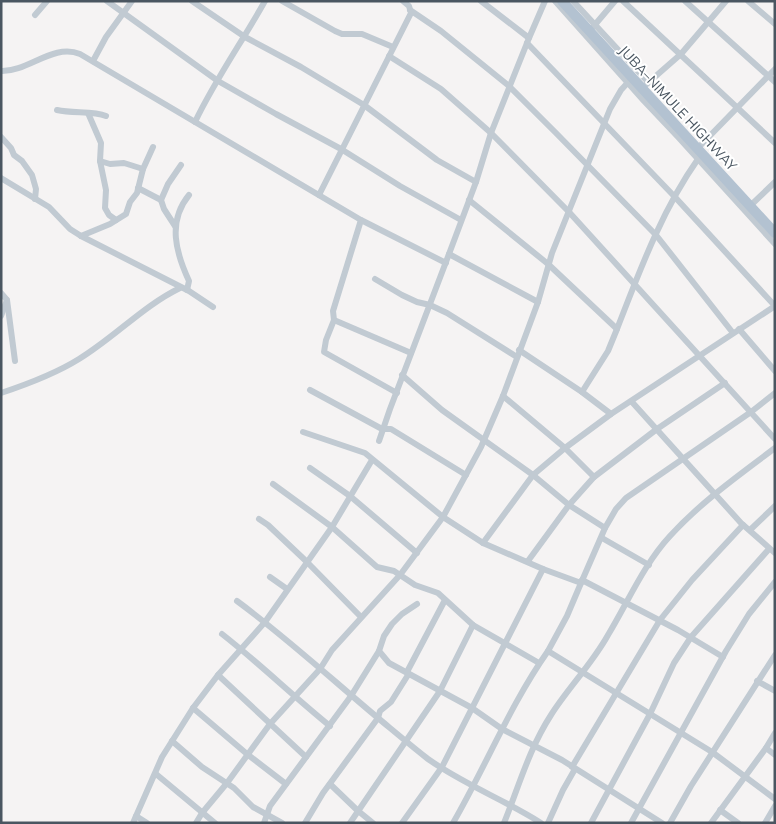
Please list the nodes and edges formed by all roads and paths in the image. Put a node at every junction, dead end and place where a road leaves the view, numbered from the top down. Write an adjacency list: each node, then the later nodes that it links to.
1 (47, 1): 20 (street)
2 (107, 1): 19 (street)
3 (132, 1): 19 (street)
4 (192, 1): 24 (street)
5 (265, 1): 24 (street)
6 (282, 1): 26 (street)
7 (403, 1): 18 (street)
8 (480, 1): 25 (street)
9 (545, 1): 25 (street)
10 (555, 1): 33 (street)
11 (562, 1): 23 (main road, JUBA–NIMULE HIGHWAY)
12 (573, 1): 23 (street)
13 (615, 1): 23 (street)
14 (623, 1): 27 (street)
15 (685, 1): 21 (street)
16 (726, 1): 21 (street)
17 (748, 1): 22 (street)
18 (410, 10): 26 (street); 36 (street)
19 (122, 13): 29 (street); 34 (street)
20 (35, 15)
21 (708, 22): 27 (street); 32 (street)
22 (775, 24)
23 (592, 28): 33 (main road, JUBA–NIMULE HIGHWAY); 37 (street)
24 (245, 38): 34 (street); 38 (street)
25 (528, 40): 36 (street); 44 (street)
26 (393, 47): 28 (street)
27 (681, 54): 37 (street); 39 (street)
28 (389, 56): 38 (street); 45 (street)
29 (93, 61): 31 (street); 43 (street)
30 (775, 69): 32 (street)
31 (1, 71)
32 (768, 76): 35 (street); 39 (street)
33 (629, 80): 37 (main road, JUBA–NIMULE HIGHWAY); 44 (street); 50 (street)
34 (218, 81): 43 (street); 49 (street)
35 (775, 82)
36 (509, 86): 45 (street); 52 (street)
37 (645, 86): 50 (main road, JUBA–NIMULE HIGHWAY)
38 (364, 105): 49 (street); 56 (street)
39 (738, 109): 47 (street); 50 (street)
40 (57, 110): 41 (street)
41 (88, 113): 42 (street); 51 (street)
42 (106, 116)
43 (195, 122): 59 (street)
44 (605, 123): 52 (street); 61 (street)
45 (491, 133): 56 (street); 66 (street)
46 (1, 136): 62 (street)
47 (775, 143)
48 (153, 148): 54 (street)
49 (341, 149): 59 (street); 69 (street)
50 (698, 154): 61 (street); 65 (main road, JUBA–NIMULE HIGHWAY); 74 (street)
51 (100, 161): 54 (street); 67 (street)
52 (587, 164): 66 (street); 72 (street)
53 (181, 165): 63 (street)
54 (143, 169): 58 (street)
55 (1, 178): 62 (street)
56 (476, 182): 64 (street)
57 (775, 182): 65 (street)
58 (138, 188): 63 (street); 67 (street)
59 (318, 194): 68 (street)
60 (189, 195): 70 (street)
61 (674, 196): 72 (street); 85 (street)
62 (35, 199): 73 (street)
63 (161, 200): 70 (street)
64 (469, 200): 69 (street); 77 (street)
65 (750, 206): 71 (main road, JUBA–NIMULE HIGHWAY)
66 (569, 212): 77 (street); 79 (street)
67 (116, 220): 73 (street)
68 (361, 220): 76 (street); 88 (street)
69 (461, 220): 75 (street)
70 (175, 226): 80 (street)
71 (775, 233)
72 (656, 235): 79 (street); 90 (street)
73 (81, 236): 80 (street)
74 (775, 244)
75 (449, 254): 76 (street); 83 (street)
76 (446, 263): 84 (street)
77 (548, 264): 83 (street); 89 (street)
78 (375, 279): 84 (street)
79 (634, 285): 89 (street); 94 (street)
80 (183, 289): 86 (street); 101 (street)
81 (1, 293): 82 (street)
82 (5, 302): 87 (street); 95 (street)
83 (538, 302): 91 (street)
84 (430, 305): 92 (street); 93 (street)
85 (775, 306): 90 (street)
86 (213, 307)
87 (1, 316)
88 (334, 320): 92 (street); 102 (street)
89 (617, 328): 100 (street)
90 (736, 331): 94 (street); 96 (street)
91 (520, 350): 93 (street); 100 (street)
92 (411, 353): 97 (street)
93 (517, 357): 104 (street)
94 (699, 357): 98 (street); 105 (street)
95 (15, 361)
96 (775, 371)
97 (402, 376): 102 (street); 111 (street)
98 (725, 383): 106 (street); 109 (street)
99 (310, 390): 108 (street)
100 (582, 392): 107 (street)
101 (1, 393)
102 (397, 393): 108 (street)
103 (775, 393): 106 (street)
104 (502, 396): 111 (street); 114 (street)
105 (632, 402): 107 (street); 109 (street)
106 (751, 412): 112 (street); 116 (street)
107 (611, 414): 114 (street)
108 (382, 429): 113 (street); 119 (street)
109 (657, 429): 116 (street); 121 (street)
110 (303, 432): 117 (street)
111 (484, 439): 119 (street); 120 (street)
112 (775, 439)
113 (379, 441)
114 (565, 448): 120 (street); 121 (street)
115 (775, 448): 123 (street)
116 (682, 459): 123 (street); 131 (street)
117 (372, 460): 124 (street); 127 (street)
118 (310, 468): 124 (street)
119 (466, 475): 127 (street)
120 (533, 475): 125 (street); 134 (street)
121 (594, 477): 125 (street)
122 (274, 484): 130 (street)
123 (715, 494): 129 (street); 139 (street)
124 (350, 496): 130 (street); 136 (street)
125 (569, 505): 131 (street); 138 (street)
126 (775, 506): 132 (street)
127 (443, 517): 134 (street); 136 (street)
128 (258, 518): 137 (street)
129 (743, 524): 132 (street); 151 (street)
130 (332, 527): 137 (street); 141 (street)
131 (605, 528): 133 (street)
132 (750, 530): 135 (street)
133 (602, 538): 139 (street); 143 (street)
134 (483, 543): 138 (street)
135 (772, 551): 155 (street)
136 (417, 553): 141 (street)
137 (307, 562): 145 (street); 150 (street)
138 (528, 562): 140 (street)
139 (649, 565): 148 (street)
140 (542, 569): 143 (street); 156 (street)
141 (400, 575): 146 (street); 150 (street)
142 (270, 577): 145 (street)
143 (581, 582): 148 (street); 159 (street)
144 (775, 582): 161 (street)
145 (287, 589): 152 (street)
146 (445, 600): 153 (street); 166 (street)
147 (237, 601): 152 (street)
148 (625, 602): 151 (street); 164 (street)
149 (417, 604): 158 (street)
150 (361, 617): 163 (street)
151 (660, 620): 155 (street); 170 (street)
152 (265, 622): 157 (street); 163 (street)
153 (473, 625): 156 (street); 168 (street)
154 (222, 634): 157 (street)
155 (690, 637): 161 (street); 175 (street)
156 (505, 644): 162 (street); 174 (street)
157 (242, 649): 165 (street); 172 (street)
158 (379, 651): 166 (street); 171 (street)
159 (548, 651): 162 (street); 164 (street)
160 (775, 655): 167 (street)
161 (723, 657): 180 (street)
162 (539, 663): 179 (street)
163 (320, 669): 171 (street); 172 (street)
164 (582, 673): 170 (street); 184 (street)
165 (218, 675): 173 (street); 177 (street)
166 (408, 675): 168 (street); 176 (street)
167 (757, 681): 169 (street); 186 (street)
168 (440, 691): 174 (street); 183 (street)
169 (775, 691)
170 (616, 694): 175 (street); 191 (street)
171 (351, 696): 176 (street); 178 (street)
172 (295, 698): 177 (street); 178 (street)
173 (193, 708): 182 (street); 187 (street)
174 (472, 708): 179 (street); 190 (street)
175 (650, 714): 180 (street); 198 (street)
176 (378, 718): 183 (street); 196 (street)
177 (270, 724): 187 (street); 189 (street)
178 (330, 726): 189 (street)
179 (502, 729): 184 (street); 197 (street)
180 (681, 732): 186 (street); 202 (street)
181 (775, 733): 185 (street)
182 (172, 741): 192 (street); 194 (street)
183 (406, 742): 190 (street); 203 (street)
184 (534, 746): 191 (street); 200 (street)
185 (766, 748): 188 (street); 193 (street)
186 (712, 752): 193 (street); 224 (street)
187 (247, 754): 194 (street); 195 (street)
188 (775, 755)
189 (306, 757): 195 (street)
190 (442, 767): 197 (street); 216 (street)
191 (574, 768): 198 (street); 220 (street)
192 (156, 774): 205 (street); 207 (street)
193 (745, 776): 199 (street); 204 (street)
194 (227, 784): 205 (street); 206 (street)
195 (286, 784): 206 (street)
196 (330, 784): 203 (street); 213 (street)
197 (475, 786): 200 (street); 217 (street)
198 (609, 790): 202 (street); 221 (street)
199 (775, 799)
200 (510, 805): 218 (street); 219 (street)
201 (775, 806): 227 (street)
202 (639, 808): 222 (street); 223 (street)
203 (356, 810): 214 (street); 215 (street)
204 (720, 810): 225 (street); 226 (street)
205 (202, 813): 209 (street); 210 (street)
206 (268, 816): 211 (street); 212 (street)
207 (134, 819): 208 (street)
208 (147, 823)
209 (196, 823)
210 (216, 823)
211 (264, 823)
212 (282, 823)
213 (305, 823)
214 (350, 823)
215 (373, 823)
216 (402, 823)
217 (453, 823)
218 (504, 823)
219 (541, 823)
220 (548, 823)
221 (591, 823)
222 (631, 823)
223 (662, 823)
224 (670, 823)
225 (711, 823)
226 (738, 823)
227 (765, 823)

